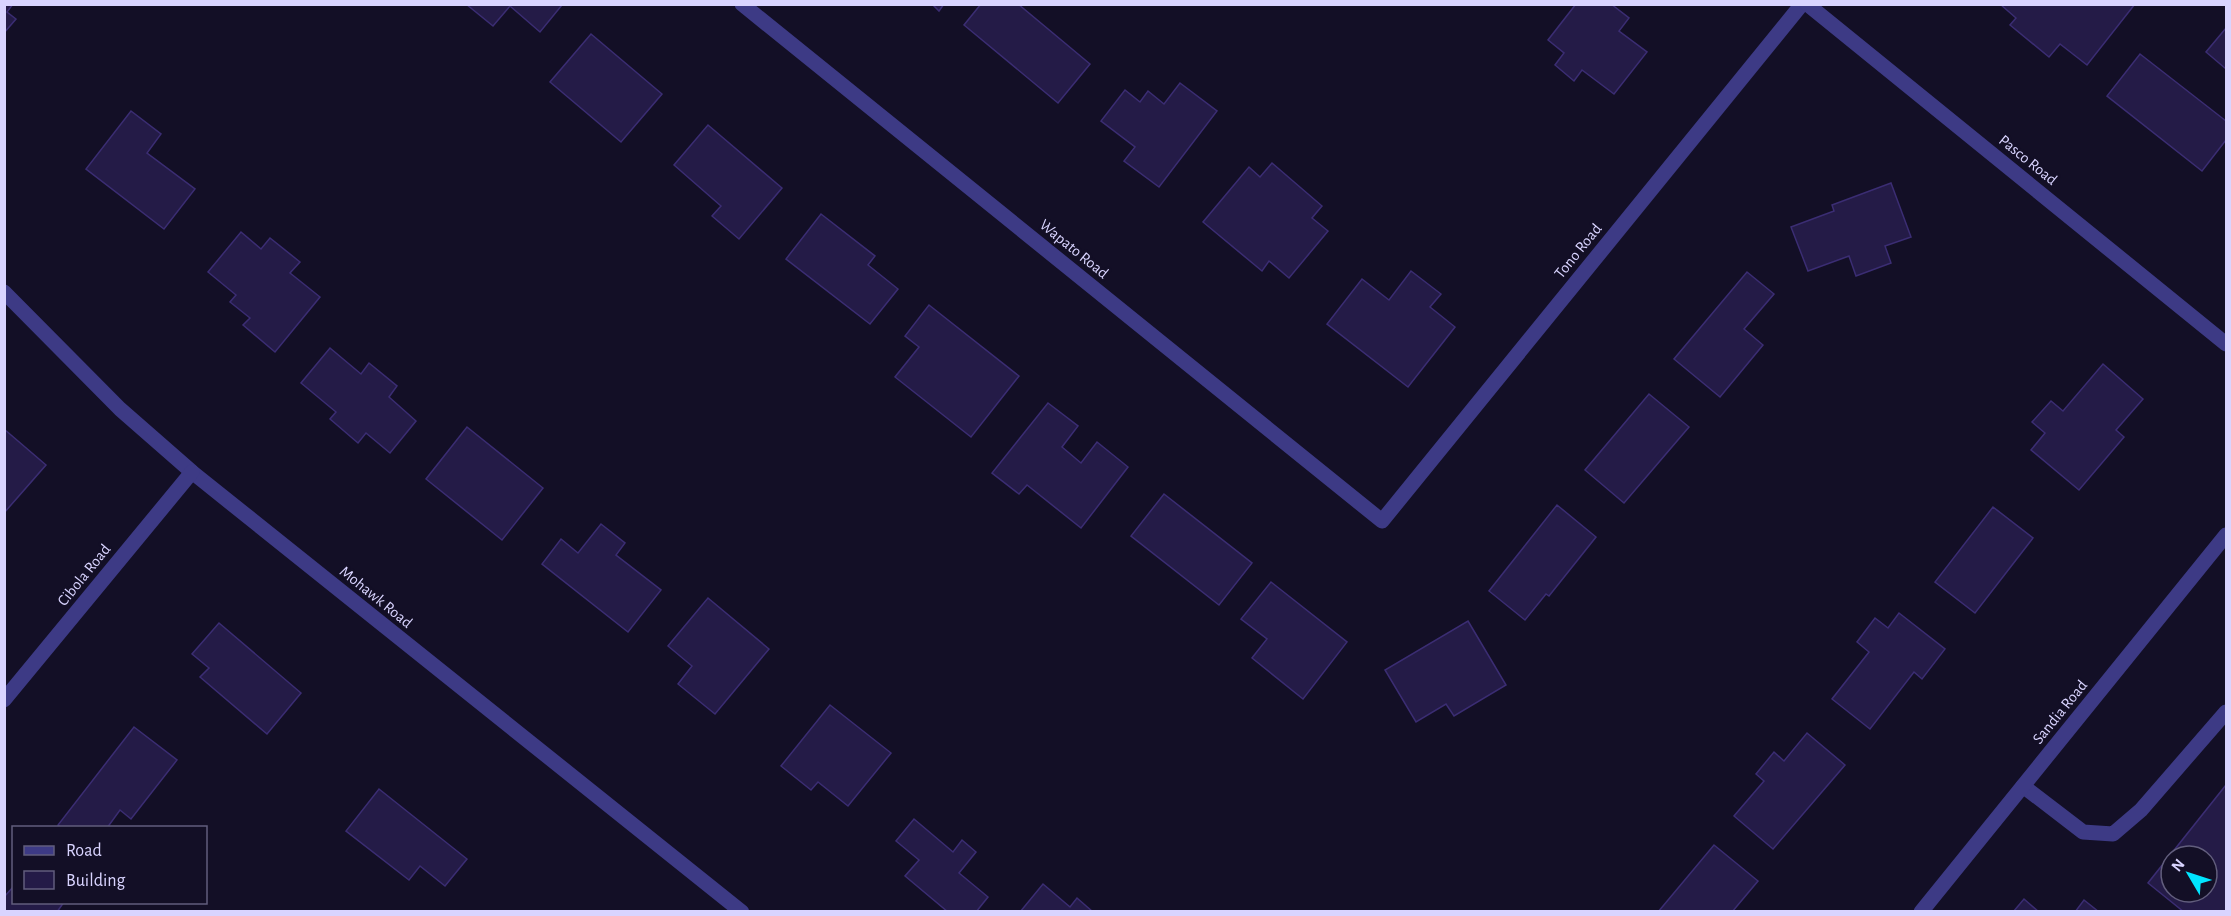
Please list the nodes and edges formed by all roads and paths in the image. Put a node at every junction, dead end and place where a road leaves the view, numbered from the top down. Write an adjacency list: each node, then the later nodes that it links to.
1 (742, 4): 7 (street, Wapato Road)
2 (1802, 4): 7 (street, Tono Road)
3 (1807, 4): 5 (street, Pasco Road)
4 (4, 292): 6 (street, Mohawk Road)
5 (2226, 344)
6 (192, 472): 9 (street, Cibola Road); 12 (street, Mohawk Road)
7 (1382, 521)
8 (2226, 535): 11 (street, Sandia Road)
9 (4, 700)
10 (2226, 712): 11 (street)
11 (2023, 786): 13 (street, Sandia Road)
12 (742, 912)
13 (1921, 912)

